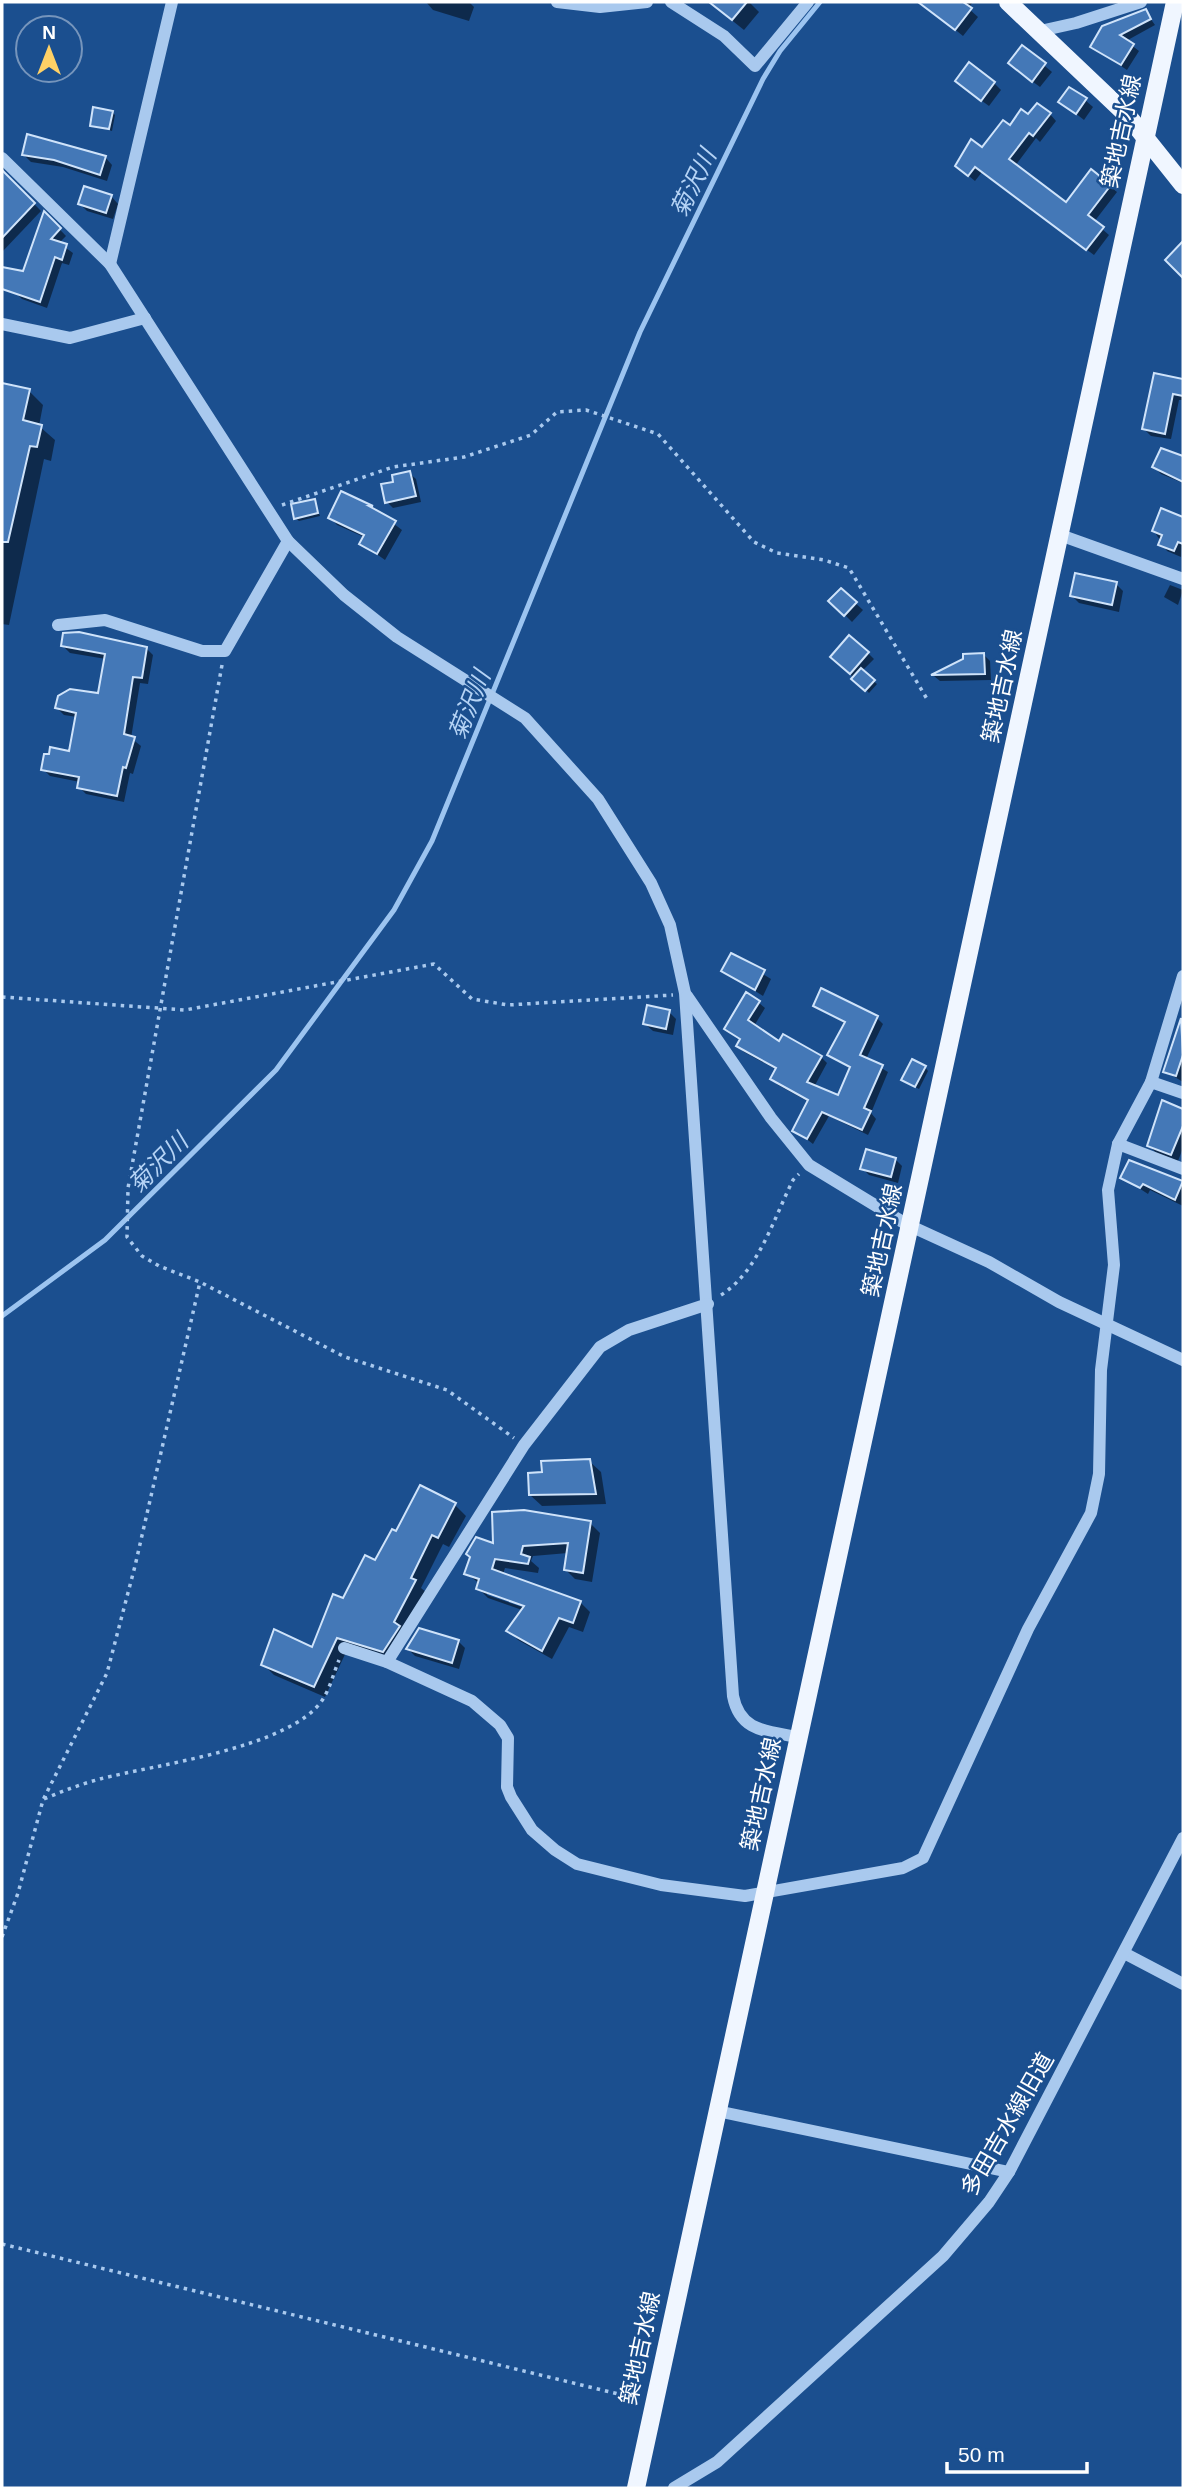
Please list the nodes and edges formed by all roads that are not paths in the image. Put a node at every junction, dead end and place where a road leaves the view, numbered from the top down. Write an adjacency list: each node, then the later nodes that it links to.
1 (172, 2): 13 (street)
2 (557, 2): 3 (street)
3 (647, 2)
4 (671, 2): 5 (street)
5 (808, 2)
6 (1008, 2): 9 (main road)
7 (1141, 2): 9 (street)
8 (1175, 2): 10 (main road, 築地吉水線)
9 (1040, 31): 10 (main road)
10 (1145, 136): 12 (main road); 16 (main road, 築地吉水線)
11 (2, 158): 13 (street)
12 (1183, 185)
13 (110, 264): 14 (street)
14 (145, 318): 15 (street); 17 (street)
15 (2, 324)
16 (1060, 535): 18 (street); 26 (main road, 築地吉水線)
17 (288, 541): 19 (street); 21 (street)
18 (1183, 579)
19 (58, 625)
20 (1183, 976): 22 (street)
21 (685, 993): 26 (street); 27 (street)
22 (1151, 1082): 23 (street); 24 (street)
23 (1183, 1093)
24 (1118, 1144): 25 (street); 28 (street)
25 (1183, 1169)
26 (910, 1226): 28 (street); 32 (main road, 築地吉水線)
27 (708, 1304): 31 (street); 32 (street)
28 (1109, 1324): 29 (street); 34 (street)
29 (1183, 1360)
30 (344, 1648): 31 (street)
31 (387, 1662): 34 (street)
32 (798, 1737): 34 (main road, 築地吉水線)
33 (1183, 1838): 35 (street, 多田吉水線旧道)
34 (765, 1894): 37 (main road, 築地吉水線)
35 (1124, 1953): 36 (street); 38 (street, 多田吉水線旧道)
36 (1183, 1984)
37 (717, 2111): 38 (street); 39 (main road, 築地吉水線)
38 (1009, 2172): 40 (street, 多田吉水線旧道)
39 (638, 2488)
40 (674, 2488)

